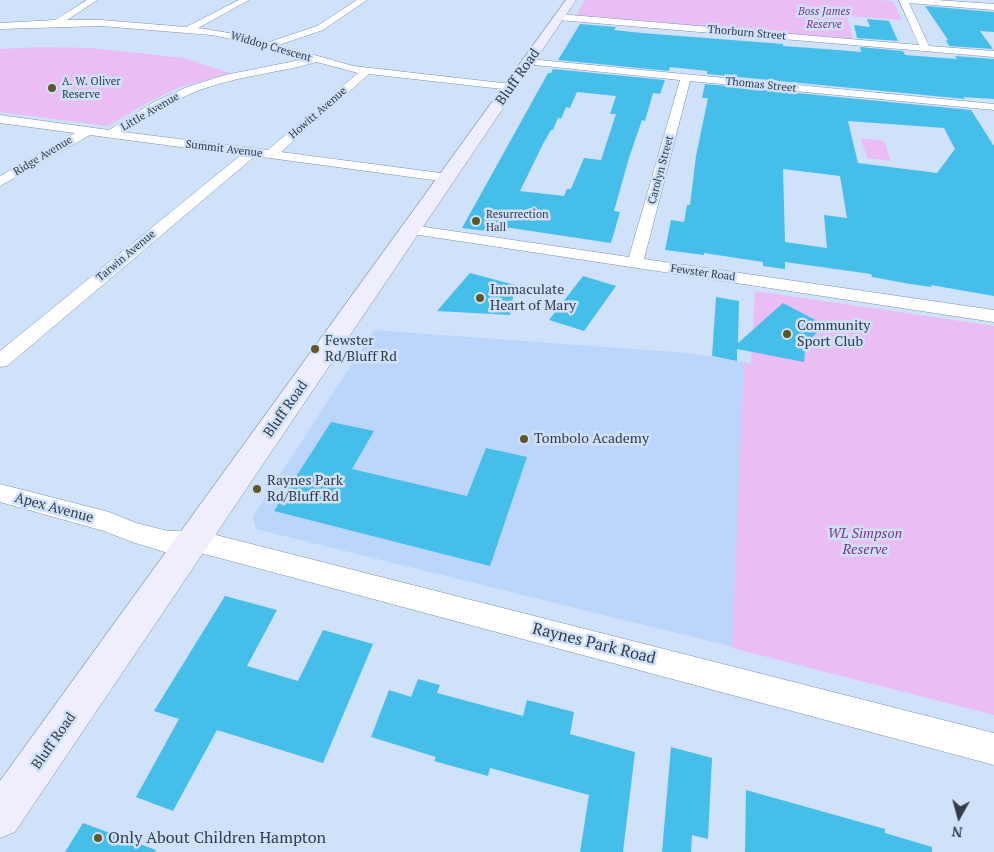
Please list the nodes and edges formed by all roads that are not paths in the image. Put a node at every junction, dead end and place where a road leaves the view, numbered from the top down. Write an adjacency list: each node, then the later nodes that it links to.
1 (93, 0): 8 (street)
2 (245, 0): 10 (street)
3 (363, 0): 11 (street)
4 (571, 0): 7 (main road, Bluff Road)
5 (903, 0): 6 (street); 12 (street)
6 (994, 7)
7 (559, 17): 12 (street, Thorburn Street); 16 (main road, Bluff Road)
8 (57, 23): 9 (street, Widdop Crescent); 10 (street, Widdop Crescent)
9 (0, 26)
10 (188, 30): 11 (street, Widdop Crescent)
11 (270, 45): 13 (street, Widdop Crescent)
12 (925, 48): 14 (street, Thorburn Street)
13 (287, 51): 15 (street, Widdop Crescent); 17 (street)
14 (994, 54)
15 (317, 61): 17 (street, Little Avenue); 18 (street, Widdop Crescent)
16 (529, 62): 20 (street, Thomas Street); 21 (main road, Bluff Road)
17 (274, 70): 18 (street, Little Avenue); 25 (street, Little Avenue)
18 (352, 70): 19 (street, Widdop Crescent)
19 (366, 71): 21 (street, Widdop Crescent); 27 (street, Howitt Avenue)
20 (686, 77): 22 (street, Thomas Street); 31 (street, Carolyn Street)
21 (512, 87): 28 (main road, Bluff Road)
22 (994, 107)
23 (0, 119): 24 (street, Summit Avenue)
24 (87, 131): 25 (street, Summit Avenue); 29 (street, Ridge Avenue)
25 (111, 134): 26 (street, Summit Avenue)
26 (252, 152): 27 (street, Summit Avenue); 33 (street, Tarwin Avenue)
27 (270, 155): 28 (street, Summit Avenue)
28 (448, 178): 30 (main road, Bluff Road)
29 (0, 182)
30 (411, 230): 31 (street, Fewster Road); 35 (main road, Bluff Road)
31 (635, 263): 32 (street, Fewster Road)
32 (994, 316)
33 (0, 361)
34 (0, 494): 35 (street, Apex Avenue)
35 (194, 541): 36 (street, Raynes Park Road); 37 (main road, Bluff Road)
36 (994, 749)
37 (0, 818)

